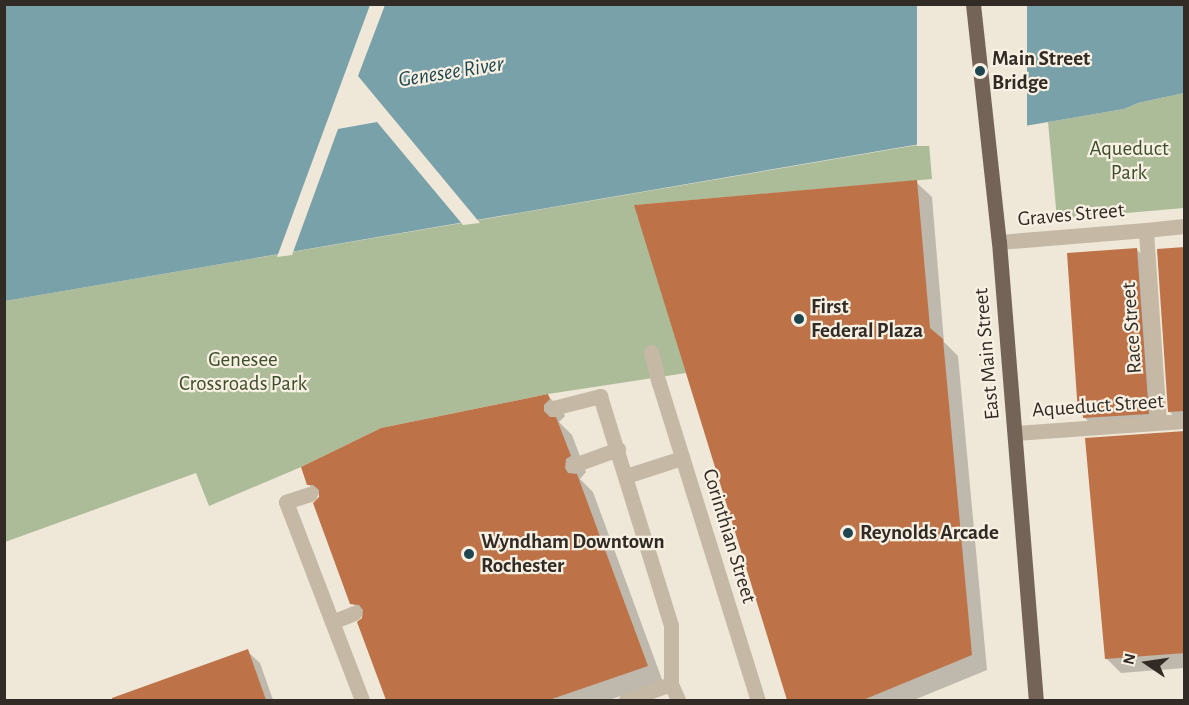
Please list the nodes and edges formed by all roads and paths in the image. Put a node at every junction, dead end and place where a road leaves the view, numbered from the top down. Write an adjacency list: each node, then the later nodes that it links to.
1 (973, 4): 4 (main road, East Main Street)
2 (1185, 226): 3 (street, Graves Street)
3 (1146, 230): 4 (street, Graves Street); 8 (street, Race Street)
4 (999, 243): 9 (main road, East Main Street)
5 (651, 352): 11 (street, Corinthian Street)
6 (553, 408): 10 (street)
7 (1185, 421): 8 (street, Aqueduct Street)
8 (1160, 423): 9 (street, Aqueduct Street)
9 (1015, 434): 22 (main road, East Main Street)
10 (618, 449): 12 (street); 13 (street)
11 (682, 458): 13 (street); 21 (street, Corinthian Street)
12 (574, 465)
13 (626, 476): 17 (street)
14 (310, 494): 16 (street)
15 (354, 614): 16 (street)
16 (332, 622): 18 (street)
17 (671, 684): 19 (street); 20 (street)
18 (362, 700)
19 (626, 700)
20 (678, 700)
21 (758, 700)
22 (1036, 700)

